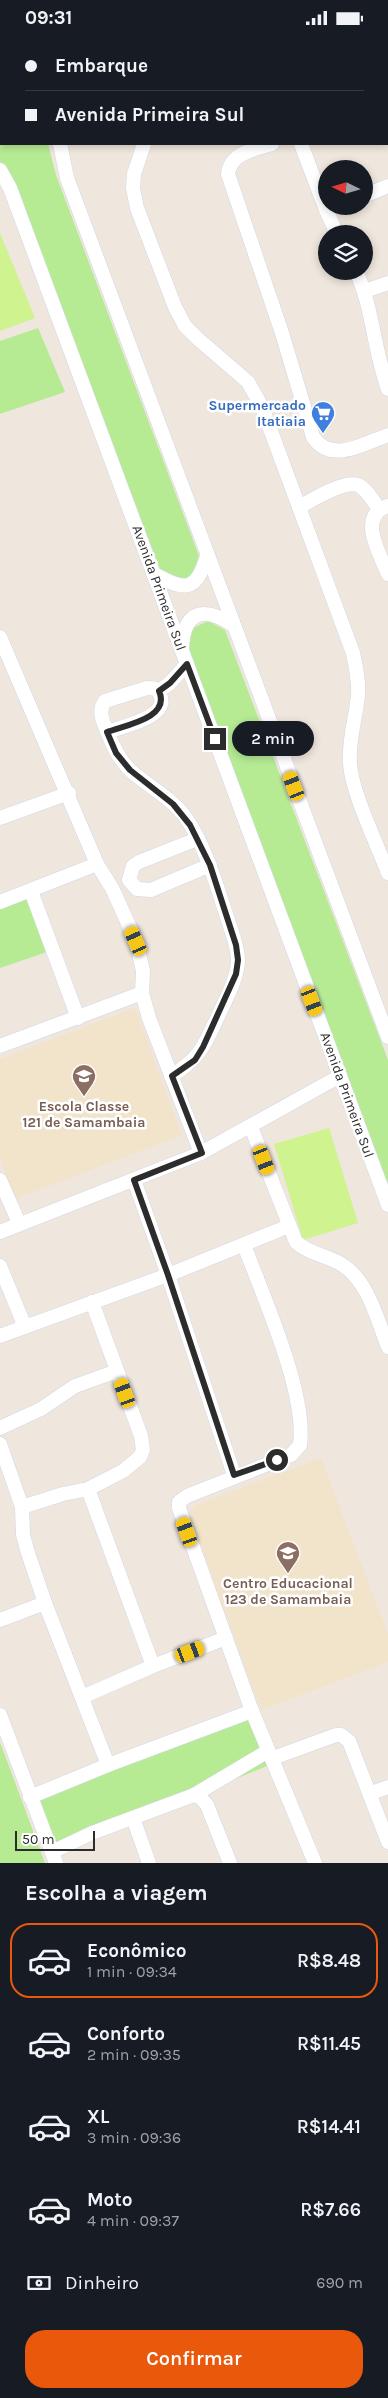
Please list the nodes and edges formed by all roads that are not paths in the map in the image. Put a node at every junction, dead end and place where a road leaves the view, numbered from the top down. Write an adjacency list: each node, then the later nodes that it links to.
1 (60, 145): 16 (street)
2 (144, 145): 14 (street)
3 (265, 145): 13 (street)
4 (301, 145): 6 (street)
5 (0, 170): 17 (street, Avenida Primeira Sul)
6 (318, 180)
7 (388, 186): 8 (street)
8 (373, 192)
9 (360, 280): 11 (street)
10 (388, 283): 11 (street)
11 (365, 291): 12 (street)
12 (388, 389)
13 (388, 435)
14 (299, 507): 15 (street); 30 (street)
15 (384, 507): 18 (street)
16 (208, 556): 17 (street); 19 (street)
17 (153, 573): 21 (street, Avenida Primeira Sul)
18 (388, 574)
19 (233, 625): 21 (street); 35 (street)
20 (0, 637): 25 (street)
21 (182, 651): 22 (street, Avenida Primeira Sul)
22 (187, 664): 23 (street); 38 (street, Avenida Primeira Sul)
23 (159, 691): 24 (street); 24 (street)
24 (107, 732): 27 (street)
25 (69, 793): 26 (street); 28 (street)
26 (0, 818)
27 (197, 839): 29 (street); 29 (street)
28 (98, 864): 31 (street); 33 (street)
29 (210, 865): 37 (street)
30 (388, 873)
31 (31, 891): 32 (street); 34 (street)
32 (0, 902)
33 (142, 993): 34 (street); 37 (street)
34 (78, 1018): 36 (street)
35 (388, 1037)
36 (0, 1046)
37 (172, 1076): 40 (street)
38 (340, 1076): 39 (street); 43 (street, Avenida Primeira Sul)
39 (251, 1127): 40 (street); 45 (street)
40 (202, 1153): 41 (street)
41 (134, 1180): 44 (street); 49 (street)
42 (0, 1181): 44 (street)
43 (388, 1205)
44 (20, 1223): 46 (street)
45 (289, 1227): 47 (street); 53 (street)
46 (0, 1232)
47 (244, 1245): 49 (street); 57 (street)
48 (0, 1266): 51 (street)
49 (168, 1275): 50 (street); 57 (street)
50 (92, 1302): 51 (street); 54 (street)
51 (25, 1327): 52 (street)
52 (0, 1336)
53 (388, 1347)
54 (117, 1371): 55 (street); 58 (street)
55 (0, 1428)
56 (0, 1444): 59 (street)
57 (234, 1475): 62 (street)
58 (88, 1489): 59 (street); 63 (street)
59 (22, 1507): 60 (street)
60 (45, 1603): 61 (street); 64 (street)
61 (0, 1620)
62 (226, 1638): 63 (street); 65 (street)
63 (153, 1666): 64 (street)
64 (82, 1697): 68 (street)
65 (252, 1711): 67 (street); 68 (street)
66 (0, 1715): 72 (street)
67 (271, 1754): 70 (street); 71 (street); 78 (street)
68 (108, 1765): 72 (street)
69 (388, 1787): 70 (street)
70 (371, 1793): 74 (street)
71 (194, 1795): 73 (street); 77 (street)
72 (30, 1797): 75 (street)
73 (133, 1817): 75 (street); 76 (street)
74 (388, 1842)
75 (54, 1857)
76 (149, 1863)
77 (230, 1863)
78 (315, 1863)

